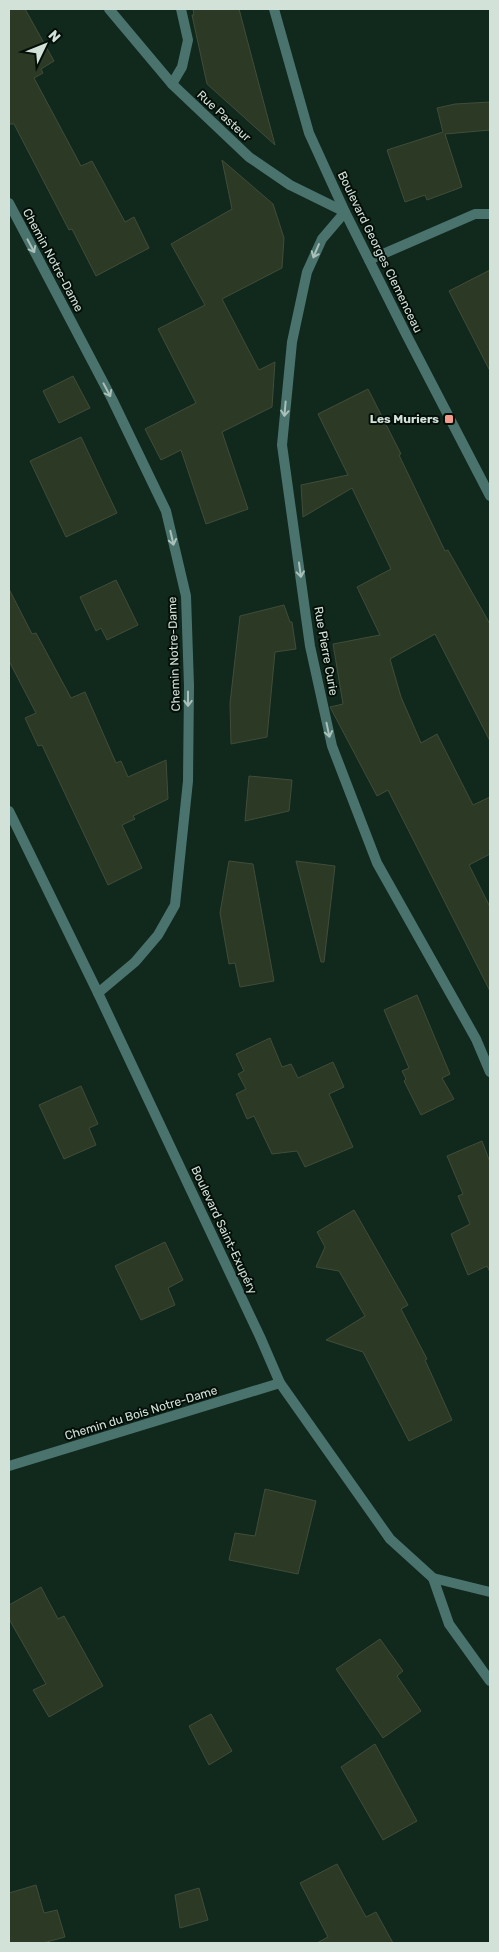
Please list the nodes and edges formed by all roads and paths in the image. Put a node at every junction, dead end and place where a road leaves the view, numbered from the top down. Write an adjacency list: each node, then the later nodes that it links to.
1 (109, 9): 4 (street, Rue Pasteur)
2 (181, 9): 4 (street)
3 (274, 9): 6 (street, Boulevard Georges Clemenceau)
4 (172, 84): 6 (street, Rue Pasteur)
5 (9, 203): 11 (street, Chemin Notre-Dame, one-way to 11)
6 (345, 212): 8 (street, Boulevard Georges Clemenceau); 12 (street, Rue Pierre Curie, one-way to 12)
7 (490, 214): 8 (street)
8 (369, 260): 9 (street, Boulevard Georges Clemenceau)
9 (490, 496)
10 (9, 811): 11 (street, Boulevard Saint-Exupéry)
11 (98, 993): 13 (street, Boulevard Saint-Exupéry)
12 (490, 1072)
13 (280, 1383): 14 (street, Chemin du Bois Notre-Dame); 15 (street, Boulevard Saint-Exupéry)
14 (9, 1466)
15 (432, 1578): 16 (street, Boulevard Saint-Exupéry); 17 (street)
16 (490, 1592)
17 (490, 1681)

